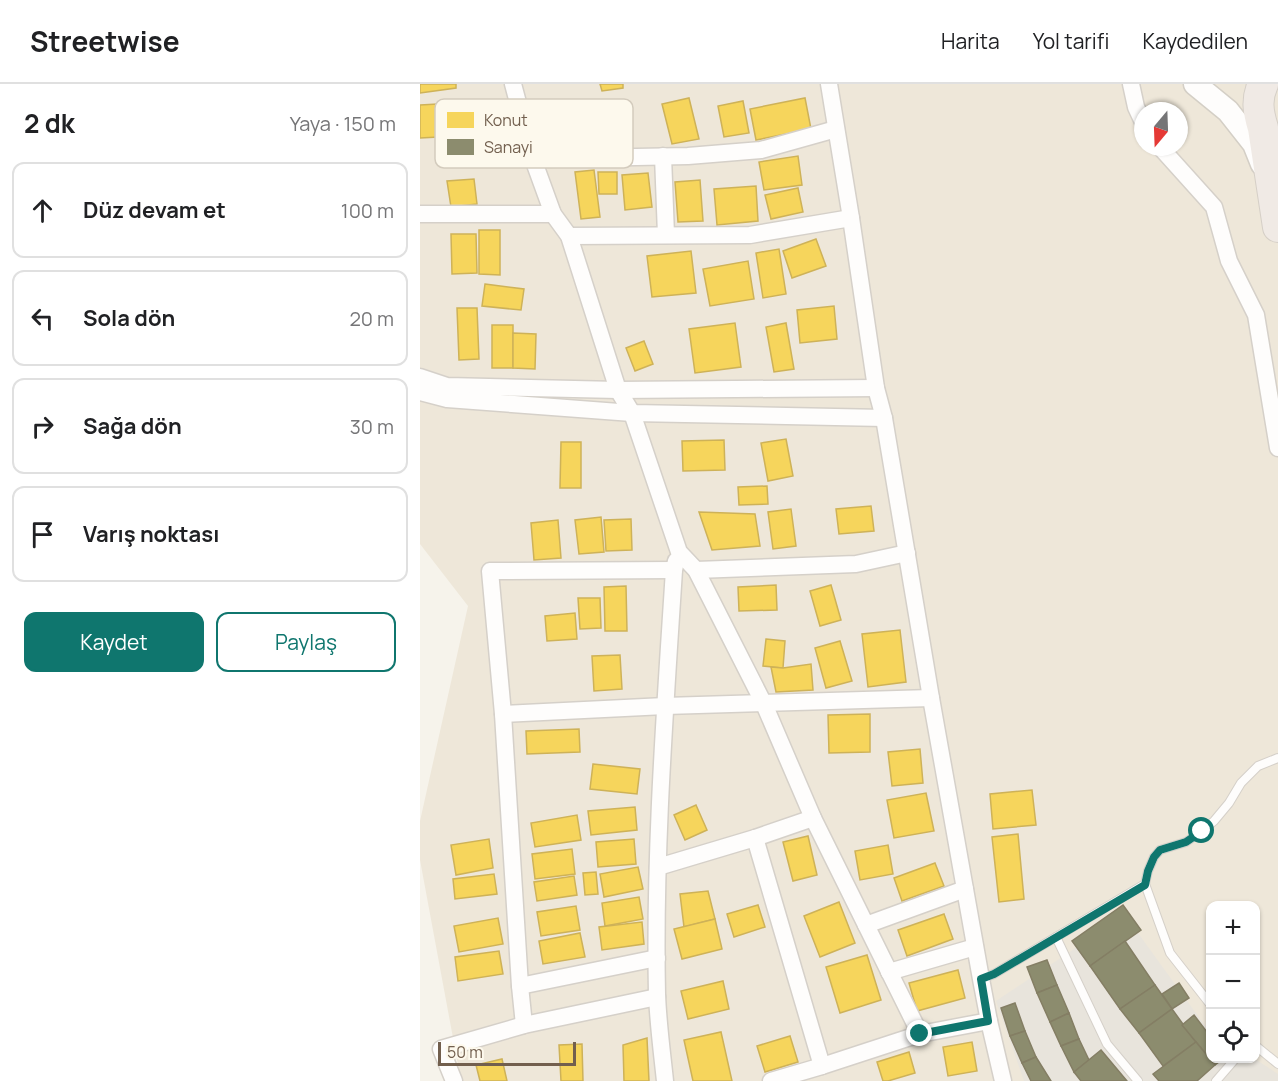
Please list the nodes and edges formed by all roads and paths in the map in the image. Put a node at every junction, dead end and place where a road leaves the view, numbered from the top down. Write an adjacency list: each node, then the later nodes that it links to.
1 (513, 84): 6 (street)
2 (829, 84): 8 (street)
3 (1131, 84): 7 (street)
4 (1196, 84): 9 (main road); 14 (main road)
5 (1263, 84): 9 (highway)
6 (517, 99)
7 (1135, 102)
8 (836, 129): 10 (street); 17 (street)
9 (1271, 136): 14 (highway)
10 (663, 156): 12 (street); 19 (street)
11 (1168, 156): 27 (street)
12 (633, 157)
13 (536, 168): 16 (street)
14 (1273, 192): 18 (highway)
15 (420, 214): 16 (street)
16 (553, 214): 20 (street)
17 (851, 218): 19 (street); 22 (street)
18 (1278, 227)
19 (666, 234): 20 (street)
20 (569, 236): 23 (street)
21 (420, 377): 23 (street)
22 (876, 388): 23 (street); 26 (street)
23 (618, 390): 25 (street)
24 (420, 392): 25 (street)
25 (632, 413): 26 (street); 28 (street)
26 (884, 418): 29 (street)
27 (1278, 448)
28 (679, 552): 30 (street); 31 (street)
29 (907, 553): 31 (street); 32 (street)
30 (674, 570): 34 (street); 35 (street)
31 (696, 570): 33 (street)
32 (931, 698): 33 (street); 41 (street)
33 (764, 704): 34 (street); 37 (street)
34 (665, 706): 35 (street); 39 (street)
35 (503, 714): 48 (street)
36 (1278, 758): 40 (lane)
37 (813, 818): 38 (street); 42 (street)
38 (755, 838): 39 (street); 57 (street)
39 (658, 867): 45 (street)
40 (1145, 885): 43 (lane); 50 (lane)
41 (965, 889): 42 (street); 44 (street)
42 (866, 925): 46 (street)
43 (1056, 937): 47 (lane); 62 (lane)
44 (975, 947): 46 (street); 47 (street)
45 (657, 958): 48 (street); 49 (street)
46 (889, 972): 53 (street)
47 (981, 979): 51 (street)
48 (520, 986): 52 (street)
49 (657, 997): 52 (street); 59 (street)
50 (1206, 999)
51 (988, 1021): 53 (street); 61 (street)
52 (524, 1024): 58 (street)
53 (920, 1034): 57 (street)
54 (1260, 1049): 56 (lane)
55 (1232, 1063): 63 (lane)
56 (1278, 1064)
57 (822, 1066): 60 (street)
58 (454, 1081)
59 (665, 1081)
60 (771, 1081)
61 (1003, 1081)
62 (1138, 1081)
63 (1216, 1081)

